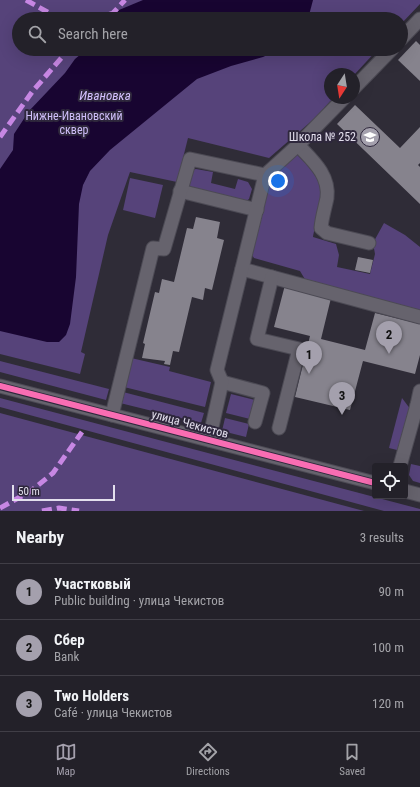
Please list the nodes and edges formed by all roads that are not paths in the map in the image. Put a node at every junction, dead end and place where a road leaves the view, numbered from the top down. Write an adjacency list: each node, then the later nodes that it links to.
1 (420, 18): 2 (street)
2 (408, 31)
3 (385, 56): 4 (street)
4 (360, 82)
5 (338, 104): 6 (street)
6 (298, 145): 7 (street); 10 (street)
7 (265, 175): 8 (street); 9 (street)
8 (180, 191): 9 (street); 18 (street)
9 (257, 210): 11 (street)
10 (368, 243)
11 (242, 269): 12 (street); 14 (street)
12 (272, 277): 13 (street); 20 (street)
13 (420, 316)
14 (222, 382): 19 (street); 21 (street)
15 (0, 386): 18 (street, улица Чекистов)
16 (420, 391): 17 (street)
17 (418, 404): 22 (street)
18 (112, 415): 21 (street, улица Чекистов)
19 (255, 422)
20 (279, 428)
21 (209, 440): 23 (street, улица Чекистов)
22 (401, 463)
23 (372, 482)
24 (408, 492): 25 (street)
25 (420, 495)

